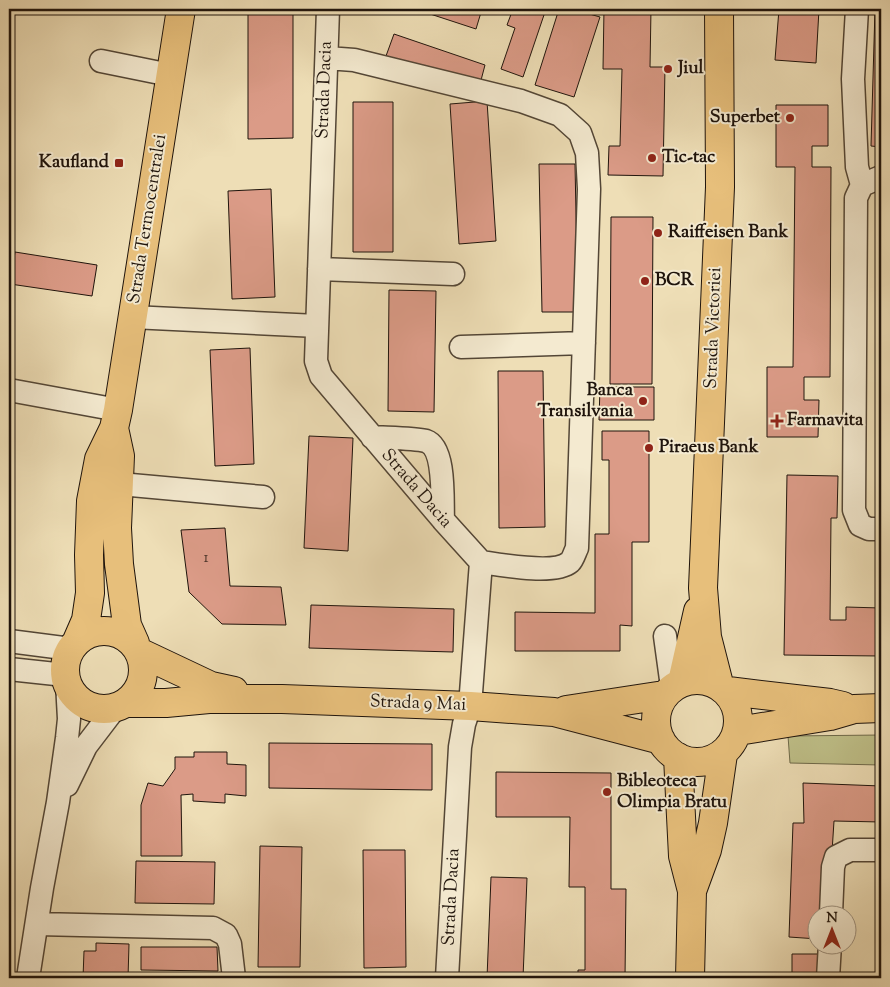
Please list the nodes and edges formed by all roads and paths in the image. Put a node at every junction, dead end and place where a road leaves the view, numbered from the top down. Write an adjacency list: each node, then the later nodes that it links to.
1 (181, 9): 7 (main road, Strada Termocentralei)
2 (328, 9): 5 (street, Strada Dacia)
3 (719, 9): 23 (main road, Strada Victoriei)
4 (857, 9): 8 (street)
5 (327, 58): 9 (street, Strada Dacia); 13 (street)
6 (100, 61): 7 (street)
7 (170, 75): 11 (main road, Strada Termocentralei)
8 (872, 181): 21 (street)
9 (320, 269): 10 (street); 12 (street, Strada Dacia)
10 (453, 274)
11 (132, 316): 12 (street); 16 (main road, Strada Termocentralei)
12 (317, 326): 17 (street, Strada Dacia)
13 (584, 343): 14 (street); 22 (street)
14 (461, 347)
15 (9, 390): 16 (street)
16 (116, 419): 18 (main road, Strada Termocentralei); 27 (main road, Strada Termocentralei)
17 (372, 437): 20 (street, Strada Dacia); 20 (street)
18 (120, 484): 19 (street); 26 (main road, Strada Termocentralei)
19 (263, 497)
20 (443, 520): 22 (street, Strada Dacia)
21 (881, 529)
22 (481, 562): 33 (street, Strada Dacia)
23 (703, 588): 29 (main road, Strada Victoriei); 30 (main road, Strada Victoriei)
24 (666, 636): 30 (street)
25 (9, 641): 27 (street)
26 (137, 647): 27 (main road); 31 (main road, Strada 9 Mai); 32 (main road)
27 (70, 662): 28 (street); 32 (main road); 40 (street, Strada Termocentralei)
28 (9, 669)
29 (724, 687): 30 (main road); 35 (main road); 37 (main road, Strada Victoriei)
30 (673, 688): 36 (main road, Strada 9 Mai); 38 (main road, Strada Victoriei)
31 (282, 699): 32 (main road, Strada 9 Mai); 33 (main road, Strada 9 Mai)
32 (120, 706): 40 (street, Strada Termocentralei)
33 (470, 706): 36 (main road, Strada 9 Mai); 48 (street, Strada Dacia)
34 (881, 708): 35 (main road)
35 (854, 709): 37 (main road)
36 (554, 712): 38 (main road, Strada 9 Mai)
37 (738, 731): 39 (main road, Strada Victoriei)
38 (669, 749): 39 (main road); 42 (main road, Strada Victoriei)
39 (723, 754): 42 (main road, Strada Victoriei)
40 (58, 802): 44 (street, Strada Termocentralei)
41 (881, 850): 43 (street)
42 (692, 891): 49 (main road, Strada Victoriei)
43 (831, 904)
44 (37, 924): 46 (street, Strada Termocentralei); 47 (street)
45 (829, 954): 50 (street)
46 (28, 978)
47 (234, 978)
48 (447, 978)
49 (690, 978)
50 (828, 978)

